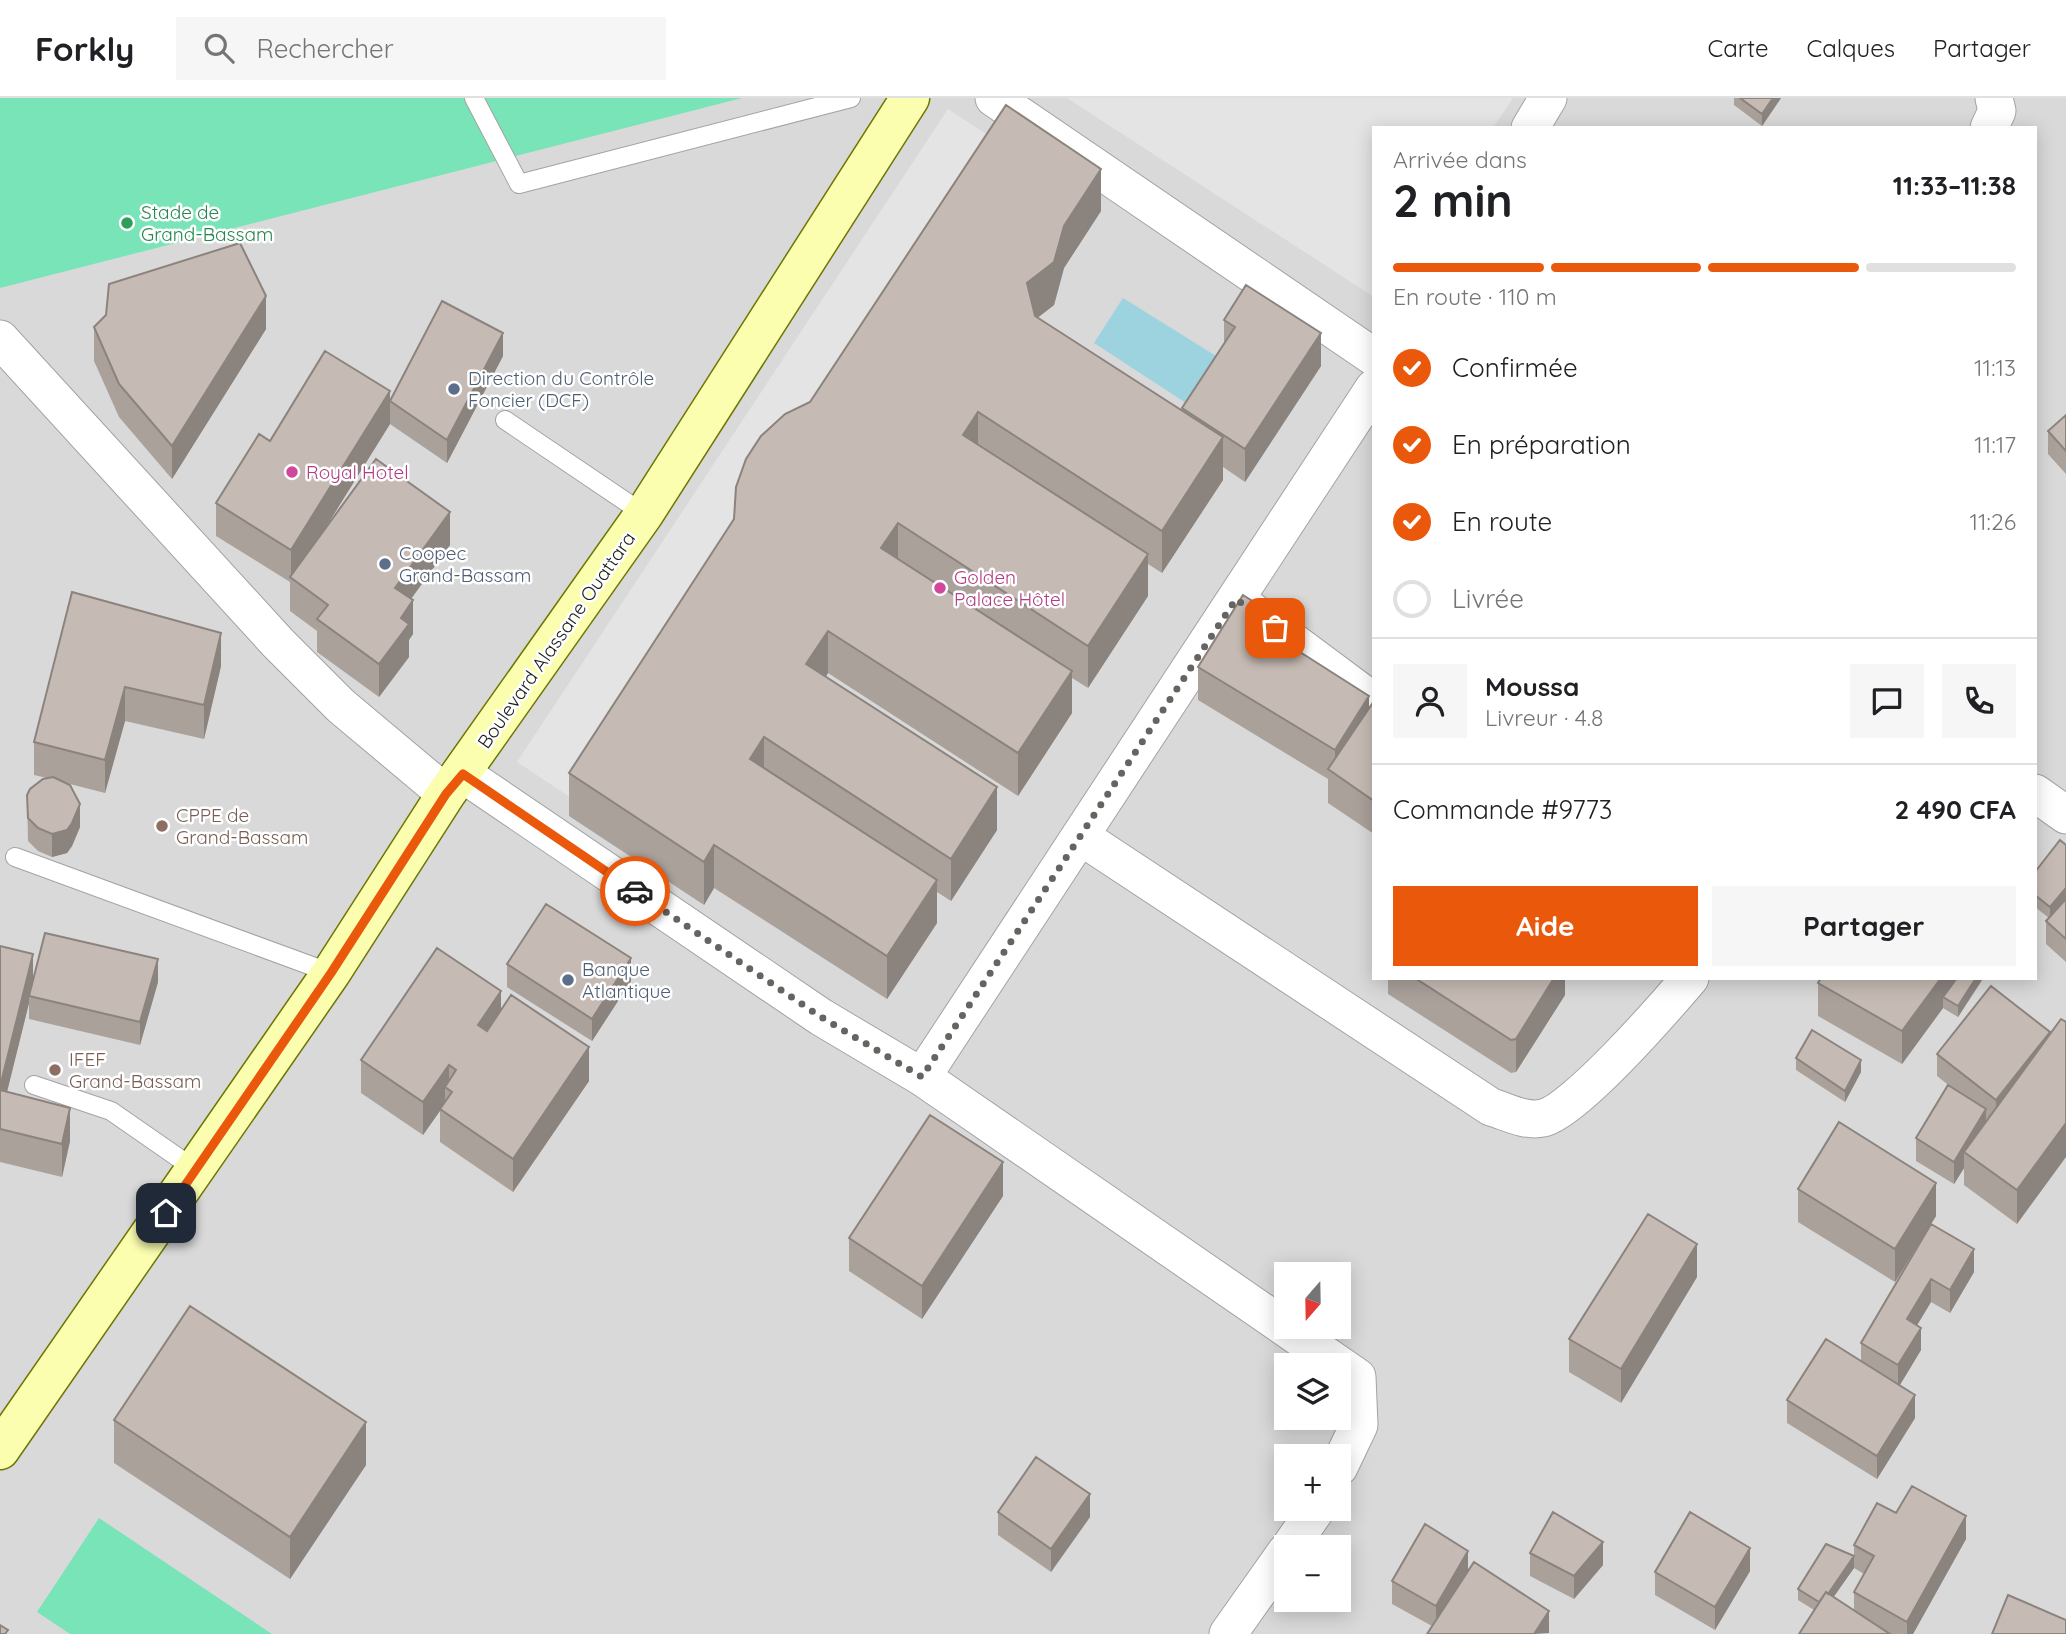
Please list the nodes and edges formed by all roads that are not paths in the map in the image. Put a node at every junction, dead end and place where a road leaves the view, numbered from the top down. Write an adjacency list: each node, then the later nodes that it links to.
1 (474, 98): 2 (lane)
2 (851, 98)
3 (910, 98): 13 (street, Boulevard Alassane Ouattara)
4 (994, 98): 10 (street)
5 (1548, 98): 7 (street)
6 (1994, 98): 8 (street)
7 (1531, 126)
8 (1990, 126)
9 (0, 339): 16 (street)
10 (1372, 356)
11 (1372, 391): 14 (street)
12 (505, 420): 13 (lane)
13 (644, 514): 16 (street, Boulevard Alassane Ouattara)
14 (1236, 599): 15 (street); 19 (street)
15 (1372, 701)
16 (455, 784): 21 (street, Boulevard Alassane Ouattara); 23 (street)
17 (2037, 794): 18 (street)
18 (2066, 815)
19 (1080, 836): 22 (street); 23 (street)
20 (15, 857): 21 (lane)
21 (331, 973): 25 (street, Boulevard Alassane Ouattara)
22 (1688, 980)
23 (922, 1077): 26 (street)
24 (34, 1085): 25 (lane)
25 (196, 1170): 27 (street, Boulevard Alassane Ouattara)
26 (1350, 1444)
27 (0, 1450)
28 (1274, 1569): 29 (street)
29 (1228, 1634)

